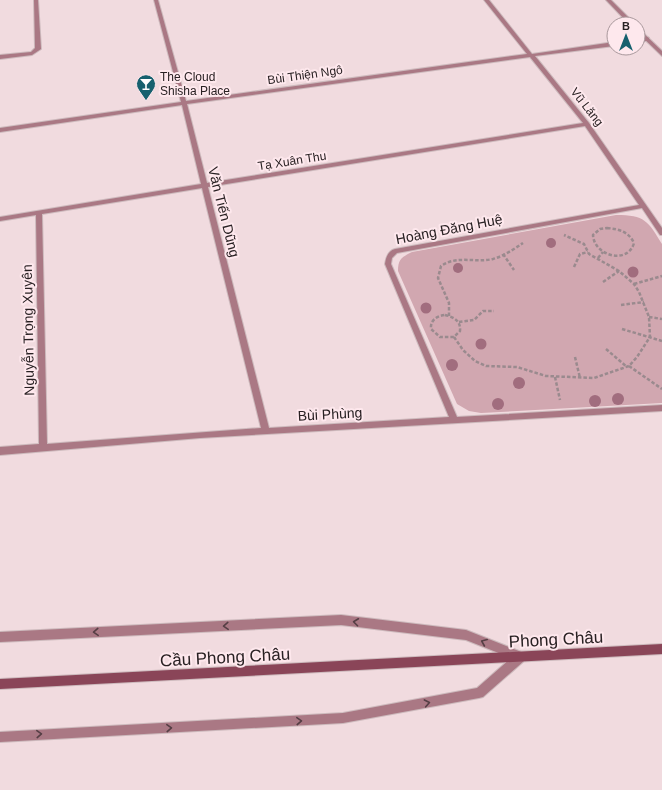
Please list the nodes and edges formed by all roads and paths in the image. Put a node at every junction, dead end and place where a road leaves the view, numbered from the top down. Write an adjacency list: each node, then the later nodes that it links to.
1 (36, 0): 10 (street)
2 (156, 0): 11 (street, Văn Tiến Dũng)
3 (486, 0): 9 (street, Vũ Lăng)
4 (608, 0): 5 (street)
5 (624, 16)
6 (647, 39): 8 (street)
7 (606, 45): 9 (street, Bùi Thiện Ngô)
8 (662, 54)
9 (532, 55): 11 (street, Bùi Thiện Ngô); 12 (street, Vũ Lăng)
10 (0, 57)
11 (184, 103): 13 (street, Bùi Thiện Ngô); 14 (street, Văn Tiến Dũng)
12 (587, 124): 14 (street, Tạ Xuân Thu); 15 (street, Vũ Lăng)
13 (0, 130)
14 (205, 186): 16 (street, Tạ Xuân Thu); 51 (street, Văn Tiến Dũng)
15 (644, 206): 18 (street, Vũ Lăng); 50 (street, Hoàng Đăng Huệ)
16 (39, 212): 17 (street, Tạ Xuân Thu); 52 (street, Nguyễn Trọng Xuyên)
17 (0, 219)
18 (662, 233)
19 (557, 235): 21 (path)
20 (524, 242): 23 (path)
21 (588, 252): 24 (path); 25 (path)
22 (604, 252): 22 (path); 24 (path)
23 (503, 254): 26 (path); 34 (path)
24 (598, 258): 27 (path)
25 (574, 267)
26 (514, 270)
27 (619, 271): 29 (path); 30 (path)
28 (662, 276): 30 (path)
29 (603, 282)
30 (634, 284): 31 (path)
31 (644, 302): 32 (path); 35 (path)
32 (621, 305)
33 (494, 311): 37 (path)
34 (449, 316): 37 (path); 39 (path)
35 (650, 317): 36 (path); 40 (path)
36 (662, 319)
37 (459, 322): 39 (path)
38 (622, 329): 40 (path)
39 (454, 337): 45 (path)
40 (650, 337): 41 (path); 44 (path)
41 (662, 341)
42 (606, 349): 44 (path)
43 (575, 357): 46 (path)
44 (628, 366): 46 (path); 47 (path)
45 (555, 377): 46 (path); 48 (path)
46 (580, 378)
47 (662, 389)
48 (560, 403)
49 (662, 408): 50 (street, Bùi Phùng)
50 (455, 421): 51 (street, Bùi Phùng)
51 (266, 430): 52 (street, Bùi Phùng)
52 (43, 447): 53 (street, Bùi Phùng)
53 (0, 451)
54 (0, 637): 56 (street, one-way to 54)
55 (662, 649): 56 (main road, Phong Châu)
56 (520, 657): 57 (main road, Phong Châu); 59 (street, one-way to 56)
57 (452, 661): 58 (main road, Cầu Phong Châu)
58 (0, 684)
59 (0, 736)

